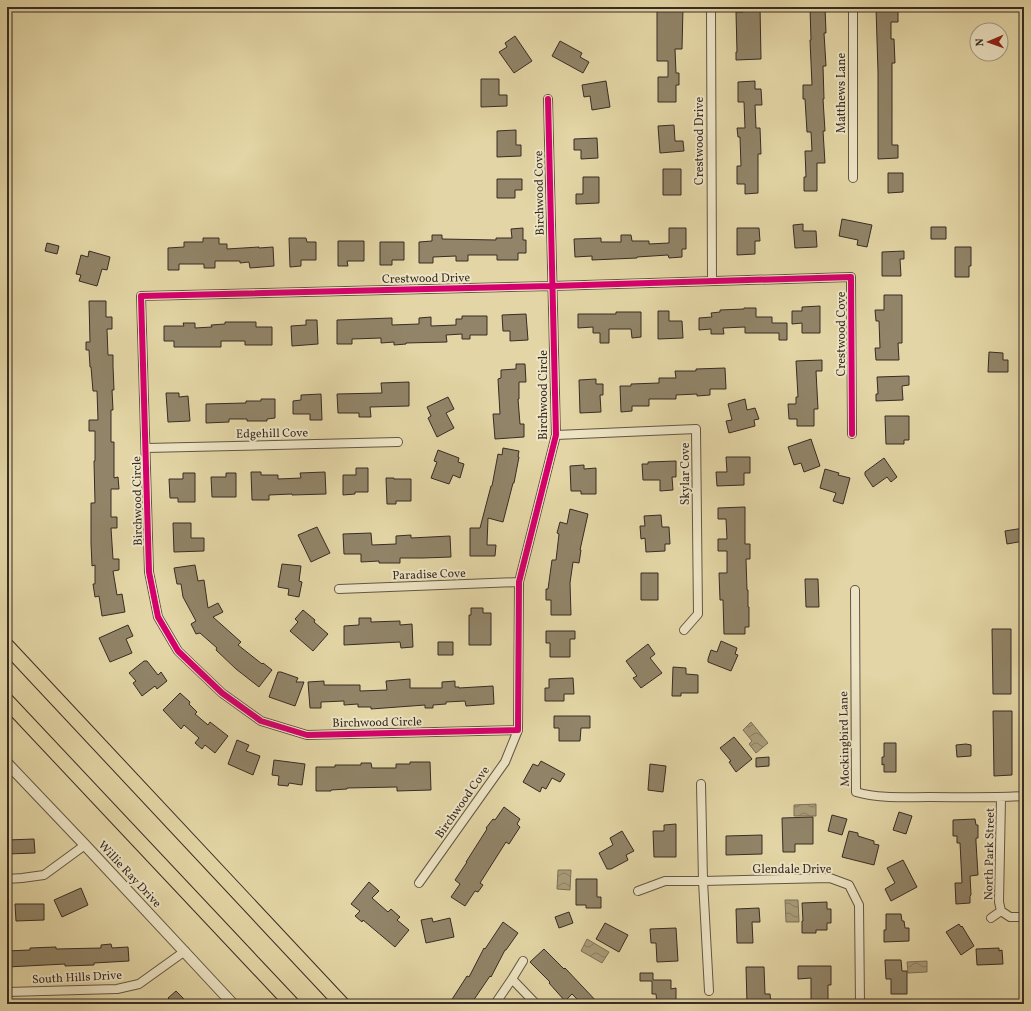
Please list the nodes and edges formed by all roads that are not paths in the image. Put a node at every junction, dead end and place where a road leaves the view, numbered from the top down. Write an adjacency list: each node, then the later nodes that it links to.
1 (711, 7): 5 (street, Crestwood Drive)
2 (852, 7): 4 (street, Matthews Lane)
3 (548, 99): 6 (street, Birchwood Cove)
4 (853, 178)
5 (712, 281): 6 (street, Crestwood Drive); 8 (street, Crestwood Cove)
6 (552, 286): 7 (street, Crestwood Drive); 9 (street, Birchwood Circle)
7 (141, 296): 11 (street, Birchwood Circle)
8 (852, 434)
9 (556, 435): 12 (street, Birchwood Circle); 15 (street, Skylar Cove)
10 (398, 442): 11 (street, Edgehill Cove)
11 (146, 448): 18 (street, Birchwood Circle)
12 (519, 582): 13 (street, Paradise Cove); 18 (street, Birchwood Circle)
13 (339, 589)
14 (854, 590): 22 (street, Mockingbird Lane)
15 (684, 630)
16 (7, 646): 38 (highway)
17 (7, 701): 37 (highway)
18 (518, 730): 26 (street, Birchwood Cove)
19 (7, 763): 23 (street, Willie Ray Drive)
20 (701, 784): 25 (street)
21 (1024, 796): 22 (street, Mockingbird Lane)
22 (1001, 798): 28 (street, North Park Street)
23 (85, 845): 24 (street); 31 (street, Willie Ray Drive)
24 (7, 879)
25 (703, 881): 27 (street, Glendale Drive); 34 (street); 41 (street, Glendale Drive)
26 (419, 883)
27 (638, 891)
28 (1001, 911): 29 (street, North Park Street); 30 (street, North Park Street)
29 (1024, 917)
30 (991, 918)
31 (185, 952): 35 (street, South Hills Drive); 36 (street, Willie Ray Drive)
32 (523, 961): 33 (street)
33 (512, 979): 39 (street); 40 (street)
34 (709, 991)
35 (7, 992)
36 (233, 1004)
37 (292, 1004)
38 (342, 1004)
39 (495, 1004)
40 (536, 1004)
41 (860, 1004)

